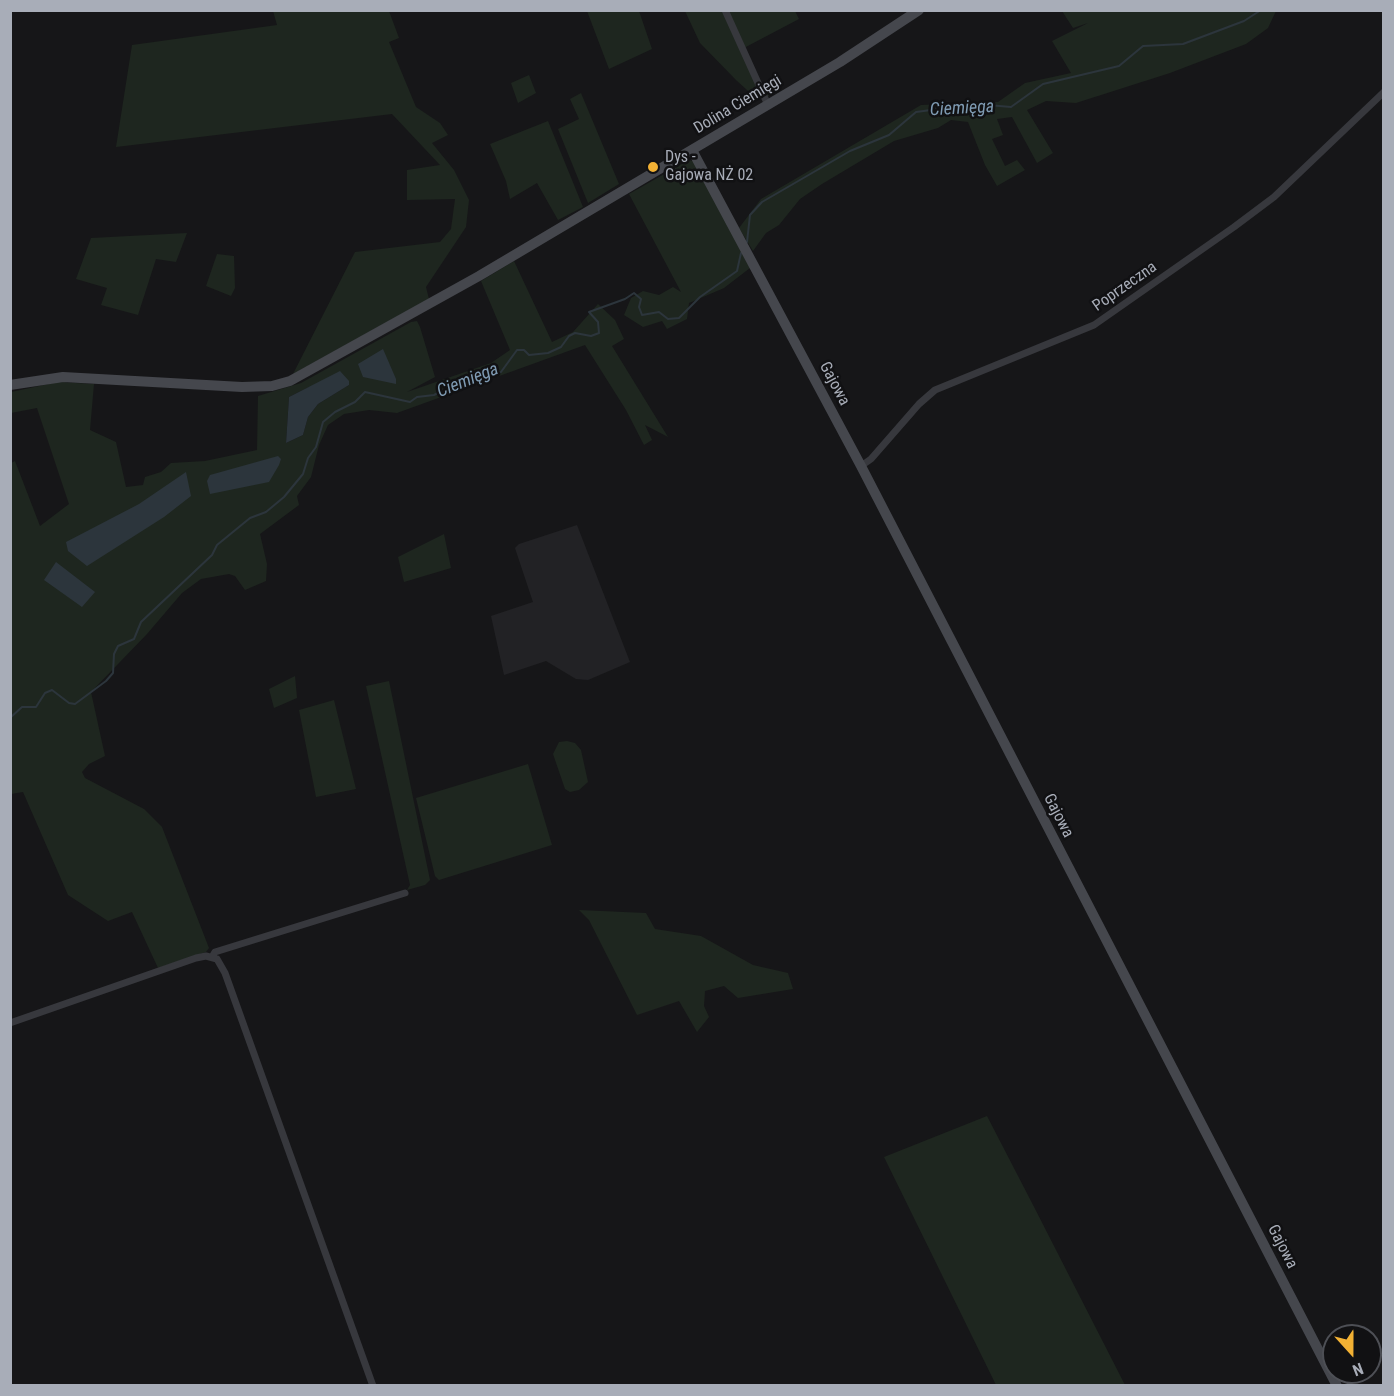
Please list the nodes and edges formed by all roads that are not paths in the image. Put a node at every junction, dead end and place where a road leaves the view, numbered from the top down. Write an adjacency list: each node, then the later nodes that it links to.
1 (726, 10): 4 (street)
2 (919, 10): 4 (street, Dolina Ciemięgi)
3 (1383, 92): 7 (street, Poprzeczna)
4 (768, 105): 5 (street, Dolina Ciemięgi)
5 (692, 150): 6 (street, Dolina Ciemięgi); 7 (street, Gajowa)
6 (10, 385)
7 (861, 466): 12 (street, Gajowa)
8 (405, 893): 9 (street)
9 (212, 957): 10 (street); 11 (street)
10 (10, 1023)
11 (373, 1386)
12 (1337, 1386)

